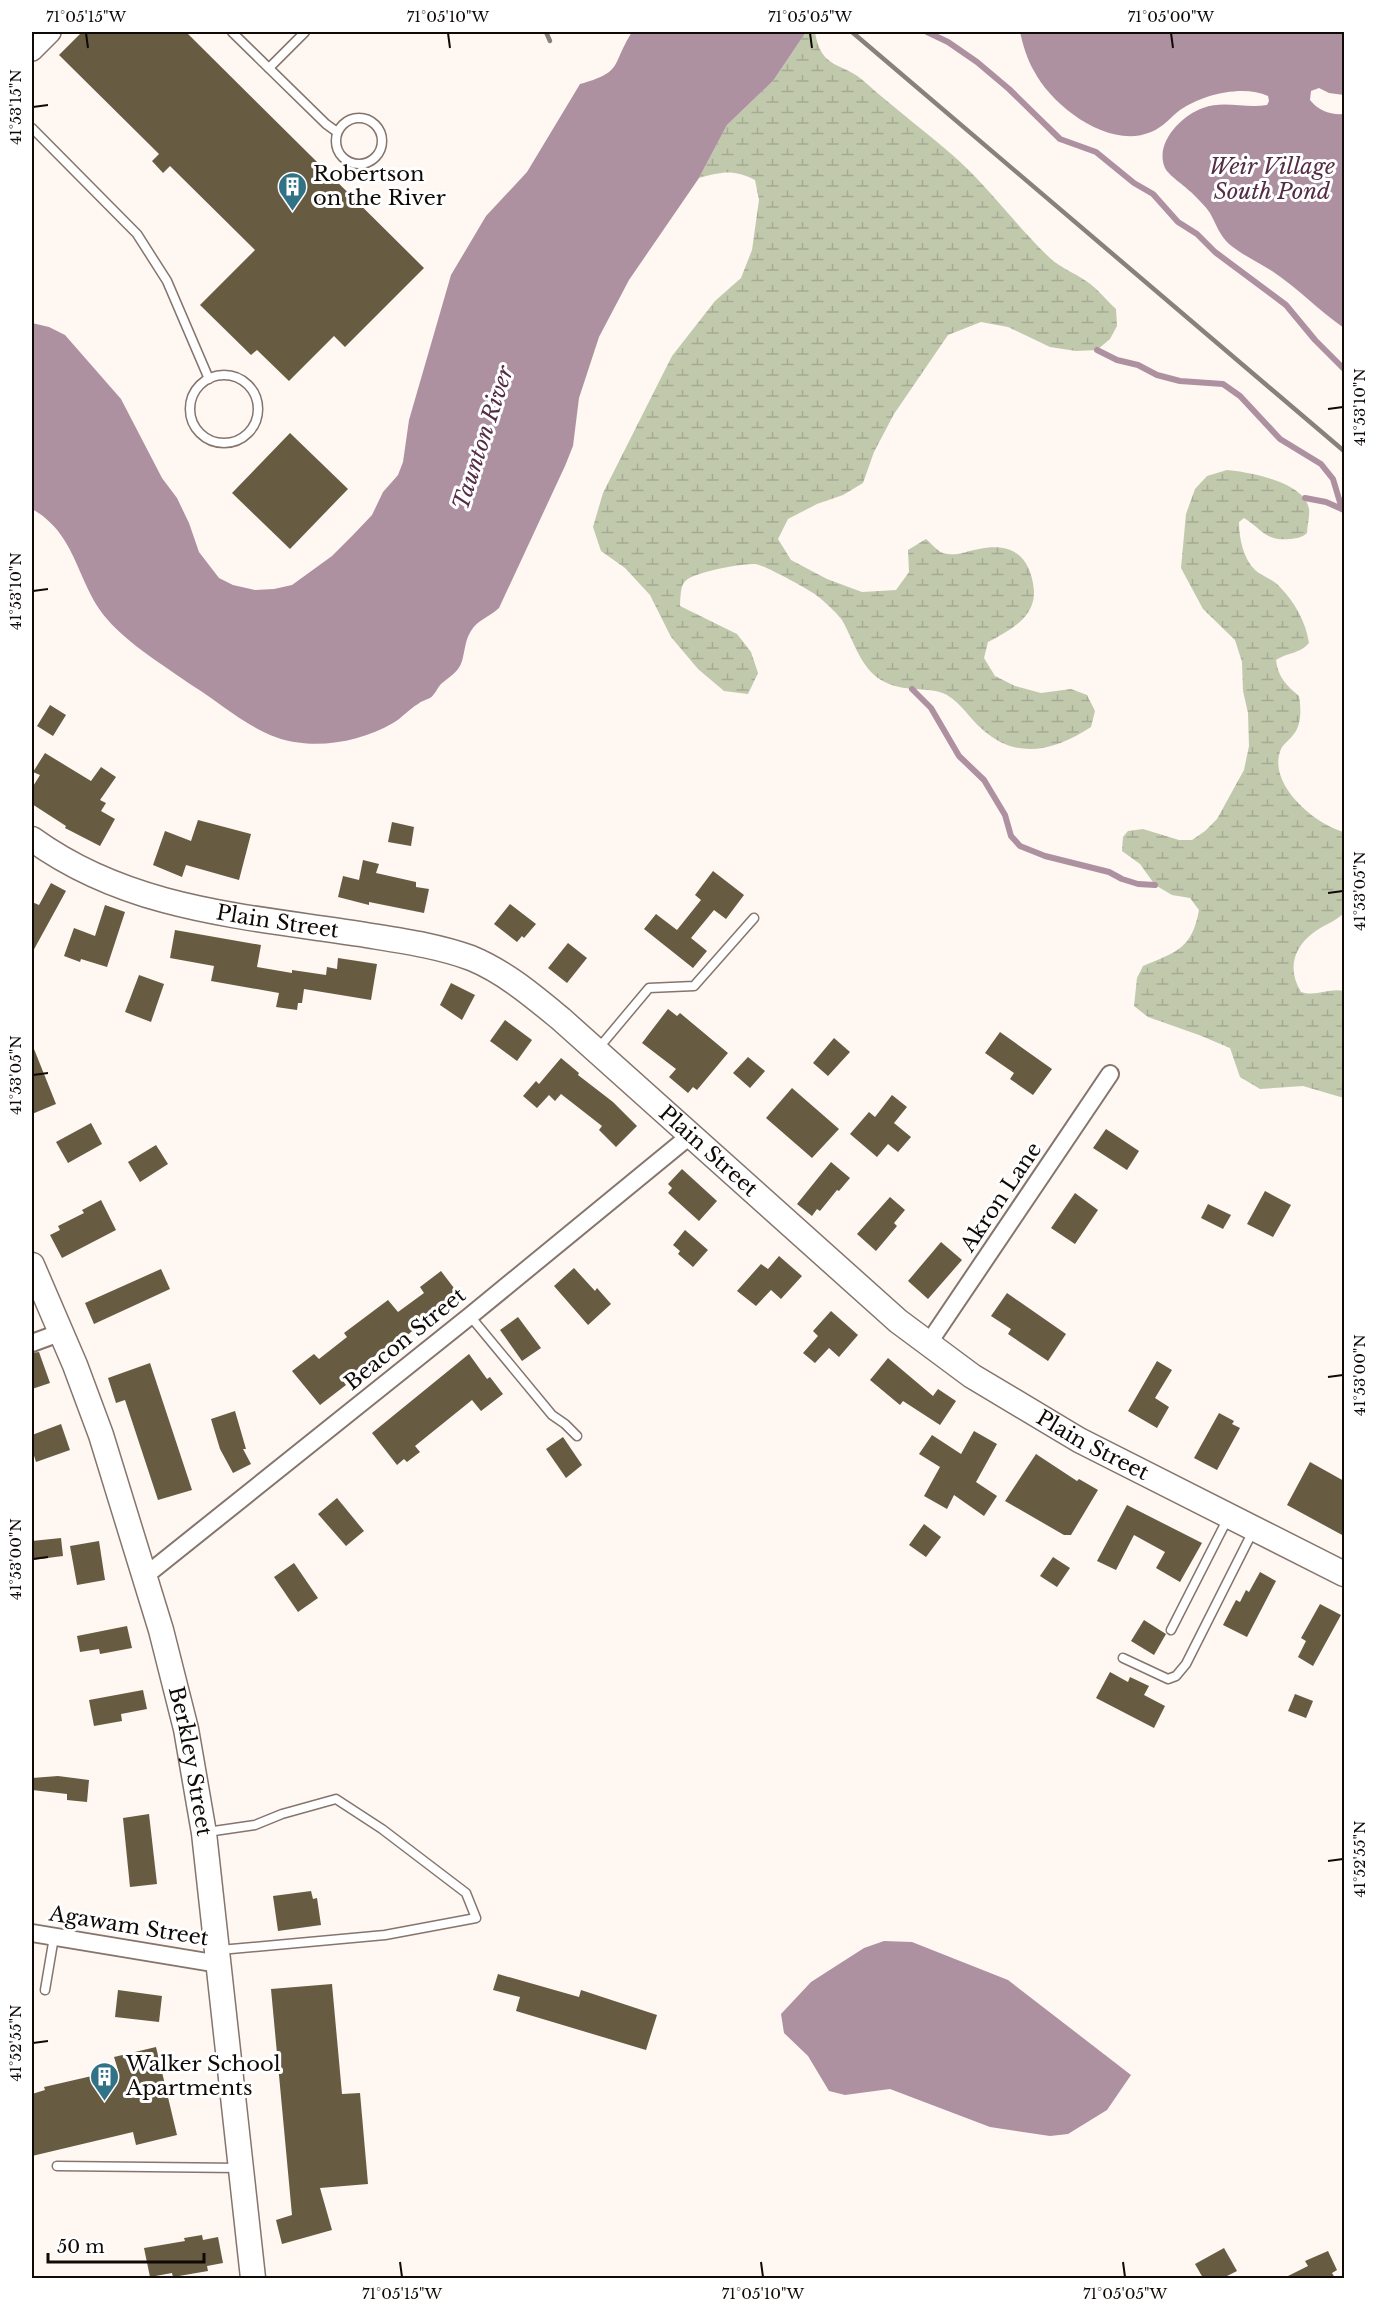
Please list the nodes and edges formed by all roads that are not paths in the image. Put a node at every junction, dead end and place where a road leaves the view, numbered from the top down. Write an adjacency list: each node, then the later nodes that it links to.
1 (50, 32): 4 (street)
2 (232, 32): 5 (lane)
3 (305, 32): 5 (lane)
4 (32, 50)
5 (269, 68): 7 (lane)
6 (32, 128): 8 (lane)
7 (337, 132): 7 (lane)
8 (209, 379): 8 (lane)
9 (32, 839): 11 (main road, Plain Street)
10 (754, 918): 11 (lane)
11 (597, 1050): 13 (main road, Plain Street)
12 (1110, 1074): 18 (street, Akron Lane)
13 (692, 1134): 15 (street, Beacon Street); 18 (main road, Plain Street)
14 (32, 1265): 16 (main road, Berkley Street)
15 (470, 1316): 19 (lane); 23 (street, Beacon Street)
16 (62, 1332): 17 (street); 23 (main road, Berkley Street)
17 (32, 1343)
18 (928, 1344): 20 (main road, Plain Street)
19 (577, 1436)
20 (1229, 1516): 21 (main road, Plain Street); 24 (lane)
21 (1254, 1529): 22 (main road, Plain Street); 25 (lane)
22 (1344, 1574)
23 (145, 1576): 26 (main road, Berkley Street)
24 (1171, 1630)
25 (1123, 1658)
26 (204, 1833): 29 (main road, Berkley Street); 29 (lane)
27 (32, 1933): 28 (street, Agawam Street)
28 (54, 1937): 29 (street, Agawam Street); 30 (lane)
29 (218, 1957): 32 (main road, Berkley Street)
30 (45, 1990)
31 (57, 2166): 32 (lane)
32 (242, 2168): 33 (main road, Berkley Street)
33 (253, 2278)

